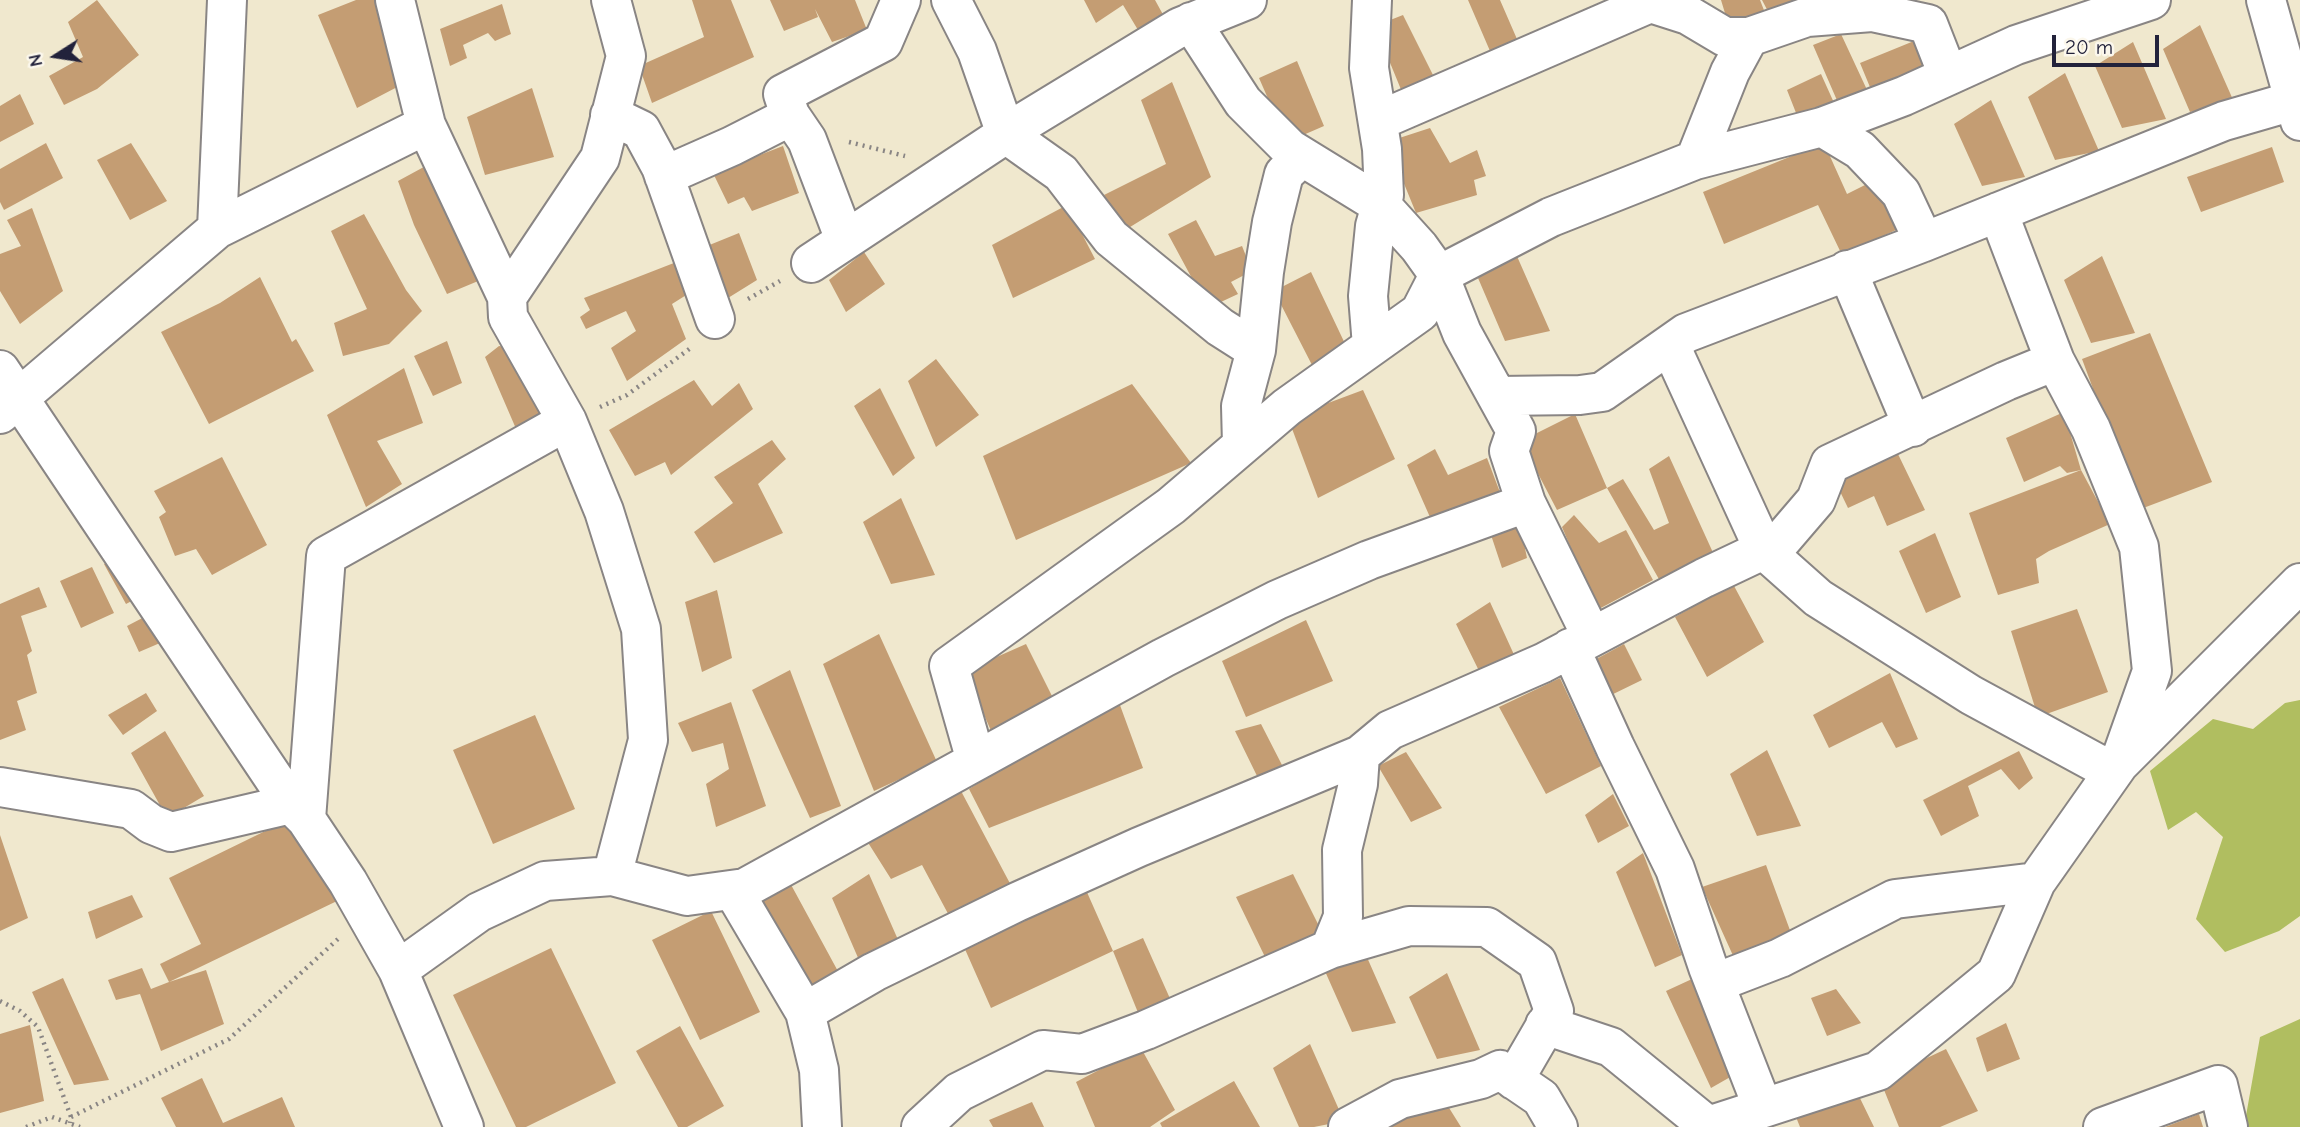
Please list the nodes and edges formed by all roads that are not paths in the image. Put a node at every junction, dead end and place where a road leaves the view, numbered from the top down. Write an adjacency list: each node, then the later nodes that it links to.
1 (227, 0): 30 (street)
2 (395, 0): 22 (street)
3 (611, 0): 19 (street)
4 (901, 0): 21 (street)
5 (951, 0): 24 (street)
6 (1247, 0): 14 (street)
7 (1372, 0): 20 (street)
8 (2060, 0): 16 (street)
9 (2151, 0): 16 (street)
10 (2266, 0): 18 (street)
11 (1646, 1): 15 (street); 20 (street)
12 (1840, 8): 13 (street); 15 (street)
13 (1932, 12): 17 (street)
14 (1182, 16): 24 (street); 25 (street)
15 (1749, 37): 26 (street)
16 (2025, 42): 17 (street)
17 (1948, 75): 23 (street)
18 (2297, 111): 29 (street)
19 (610, 115): 27 (street); 36 (street)
20 (1378, 121): 28 (street)
21 (795, 122): 27 (street); 31 (street)
22 (426, 125): 30 (street); 36 (street)
23 (1822, 127): 26 (street); 32 (street)
24 (1006, 134): 31 (street); 40 (street)
25 (1302, 157): 28 (street); 40 (street)
26 (1695, 160): 35 (street)
27 (664, 176): 37 (street)
28 (1381, 205): 35 (street); 39 (street)
29 (1998, 212): 32 (street); 41 (street)
30 (217, 229): 42 (street)
31 (845, 240): 33 (street)
32 (1924, 242): 34 (street)
33 (811, 263)
34 (1847, 270): 38 (street); 45 (street)
35 (1439, 275): 39 (street); 43 (street)
36 (507, 297): 44 (street)
37 (715, 319)
38 (1670, 345): 43 (street); 48 (street)
39 (1372, 346): 46 (street)
40 (1256, 350): 46 (street)
41 (2055, 361): 45 (street); 53 (street)
42 (6, 394): 55 (street)
43 (1497, 396): 47 (street)
44 (567, 421): 55 (street); 56 (street)
45 (1913, 427): 48 (street)
46 (1242, 445): 52 (street)
47 (1526, 503): 50 (street); 52 (street)
48 (1765, 550): 50 (street); 53 (street)
49 (2300, 583): 53 (street)
50 (1581, 643): 51 (street); 61 (street)
51 (1360, 755): 59 (street); 62 (street)
52 (976, 761): 58 (street)
53 (2119, 764): 57 (street)
54 (0, 787): 55 (street)
55 (298, 812): 60 (street)
56 (612, 876): 58 (street); 60 (street)
57 (2036, 882): 61 (street); 65 (street)
58 (733, 890): 62 (street)
59 (1330, 949): 63 (street); 69 (street)
60 (398, 970): 67 (street)
61 (1715, 983): 65 (street)
62 (805, 1012): 68 (street)
63 (1545, 1025): 64 (street); 66 (street)
64 (1514, 1080): 70 (street); 71 (street)
65 (1763, 1108): 66 (street)
66 (1707, 1126)
67 (464, 1127)
68 (822, 1127)
69 (921, 1127)
70 (1348, 1127)
71 (1558, 1127)
72 (2103, 1127): 73 (street)
73 (2228, 1127)

